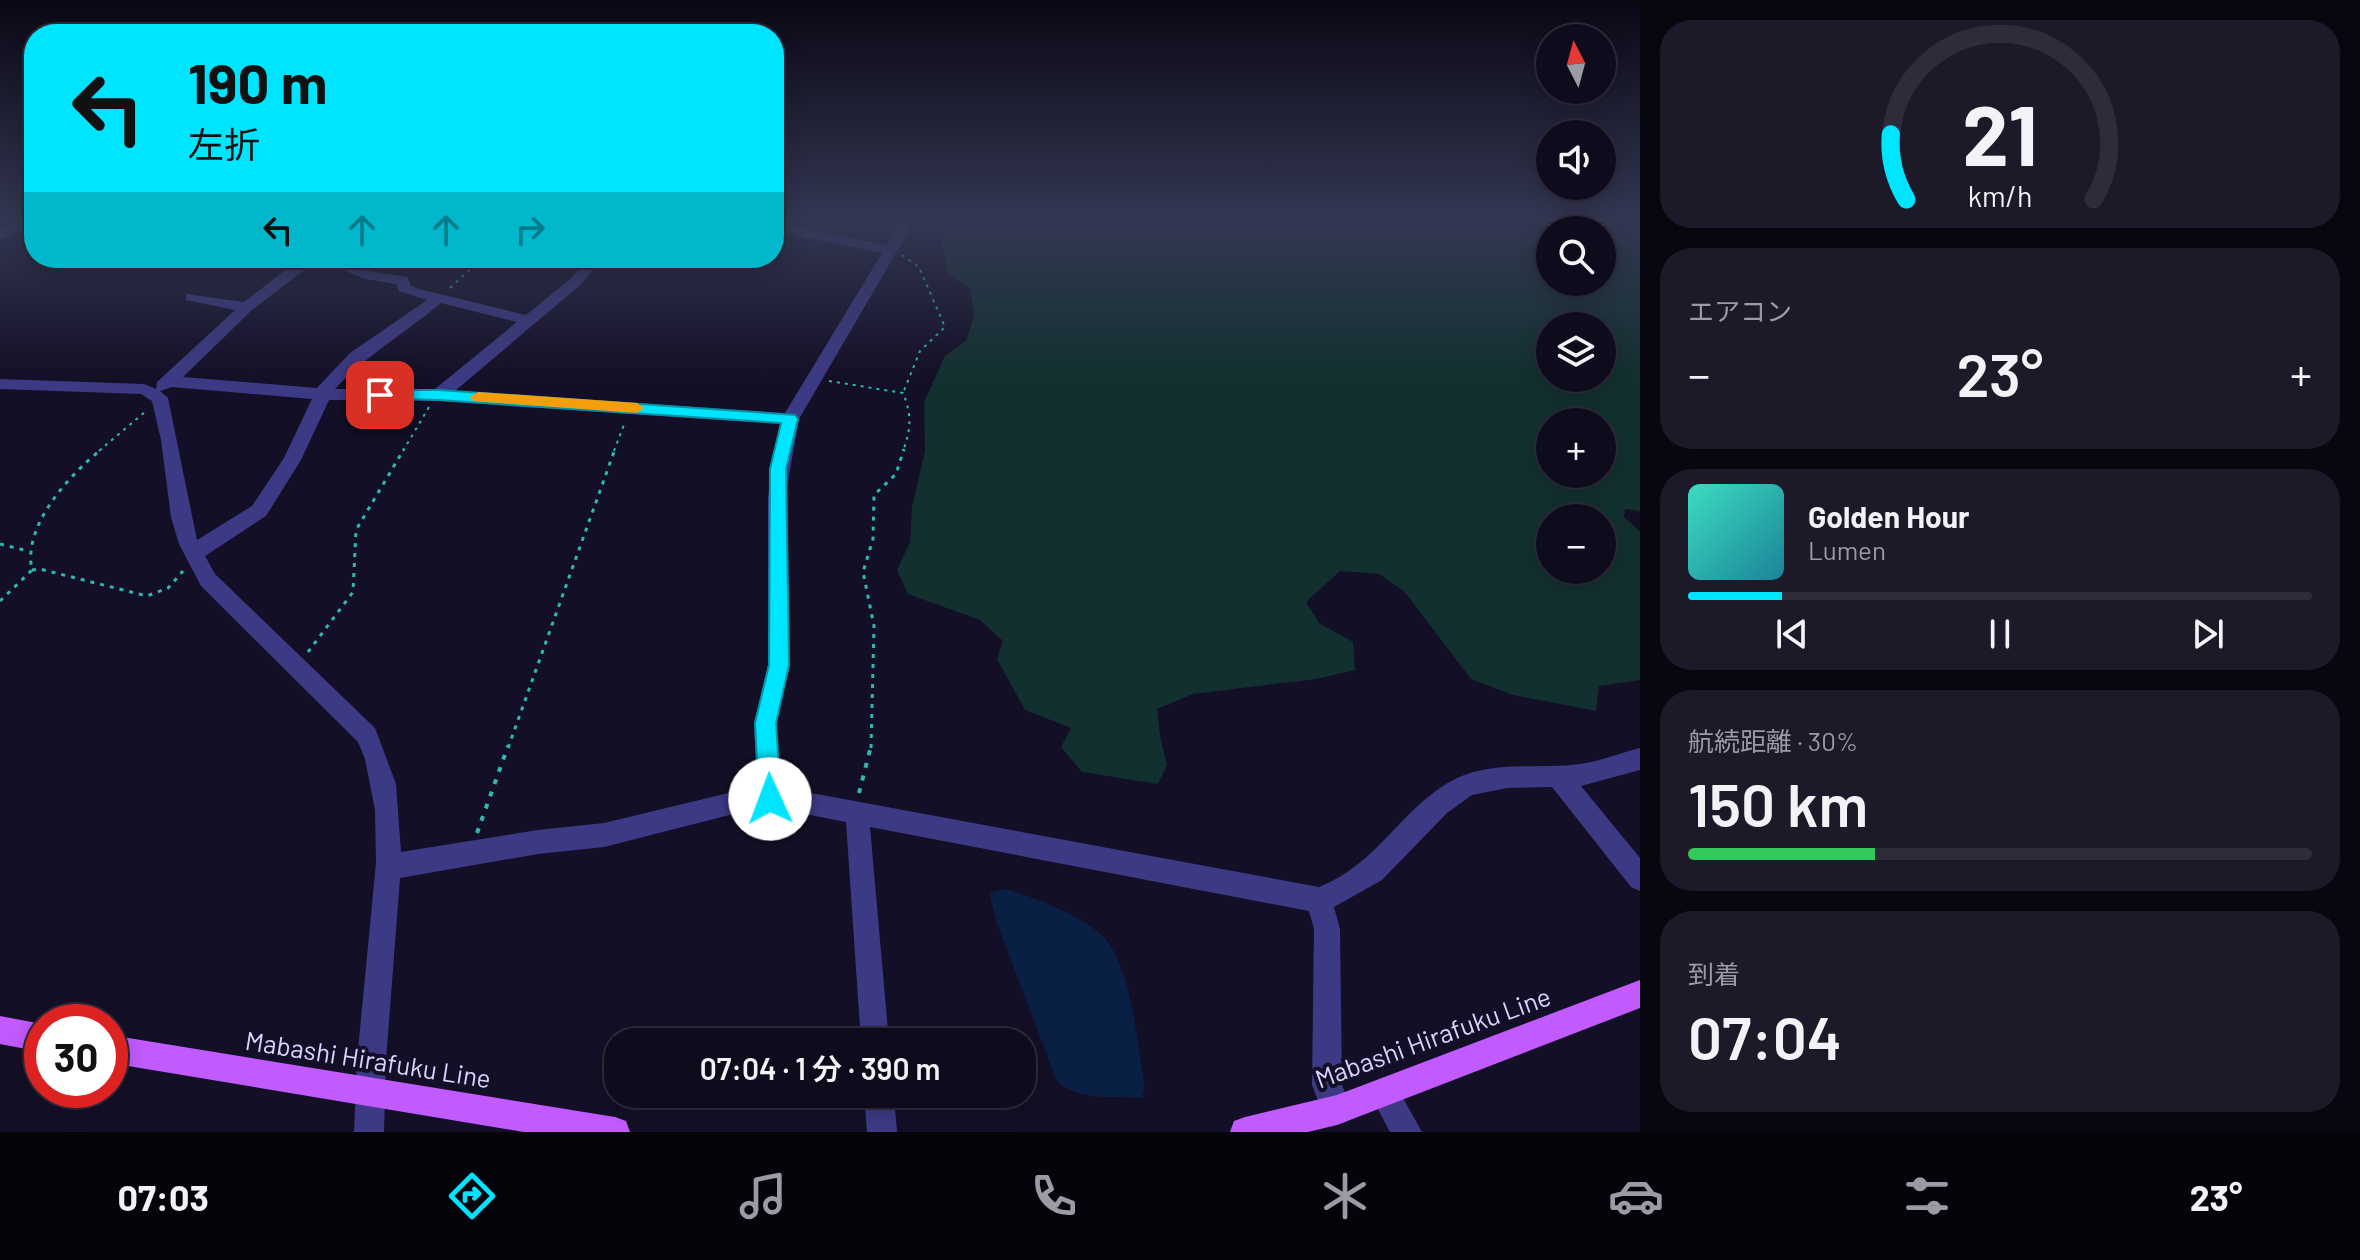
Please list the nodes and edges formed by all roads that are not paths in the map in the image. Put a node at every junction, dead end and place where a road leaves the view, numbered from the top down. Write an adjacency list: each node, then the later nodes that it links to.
1 (289, 275): 7 (street)
2 (365, 275): 6 (street)
3 (582, 275): 8 (street)
4 (875, 275): 14 (street)
5 (191, 297): 7 (street)
6 (438, 298): 8 (street); 11 (street)
7 (247, 307): 9 (street)
8 (527, 320): 13 (street)
9 (170, 381): 11 (street); 12 (street)
10 (0, 384): 12 (street)
11 (320, 394): 13 (street); 15 (street)
12 (157, 395): 15 (street)
13 (439, 395): 14 (street)
14 (790, 419): 18 (street)
15 (194, 554): 20 (street)
16 (1640, 759): 17 (street)
17 (1557, 775): 21 (street); 22 (street)
18 (770, 799): 19 (street); 20 (street)
19 (859, 813): 22 (street); 24 (street)
20 (389, 867): 29 (street)
21 (1640, 878)
22 (1319, 900): 31 (street)
23 (1640, 994): 28 (main road, Mabashi Hirafuku Line)
24 (874, 1028)
25 (0, 1030): 26 (main road)
26 (24, 1035)
27 (128, 1052): 29 (main road, Mabashi Hirafuku Line)
28 (1384, 1092): 31 (main road, Mabashi Hirafuku Line); 36 (street)
29 (368, 1094): 32 (street); 33 (main road, Mabashi Hirafuku Line)
30 (880, 1108): 34 (street)
31 (1337, 1110): 35 (main road, Mabashi Hirafuku Line)
32 (369, 1132)
33 (615, 1132)
34 (882, 1132)
35 (1245, 1132)
36 (1407, 1132)

